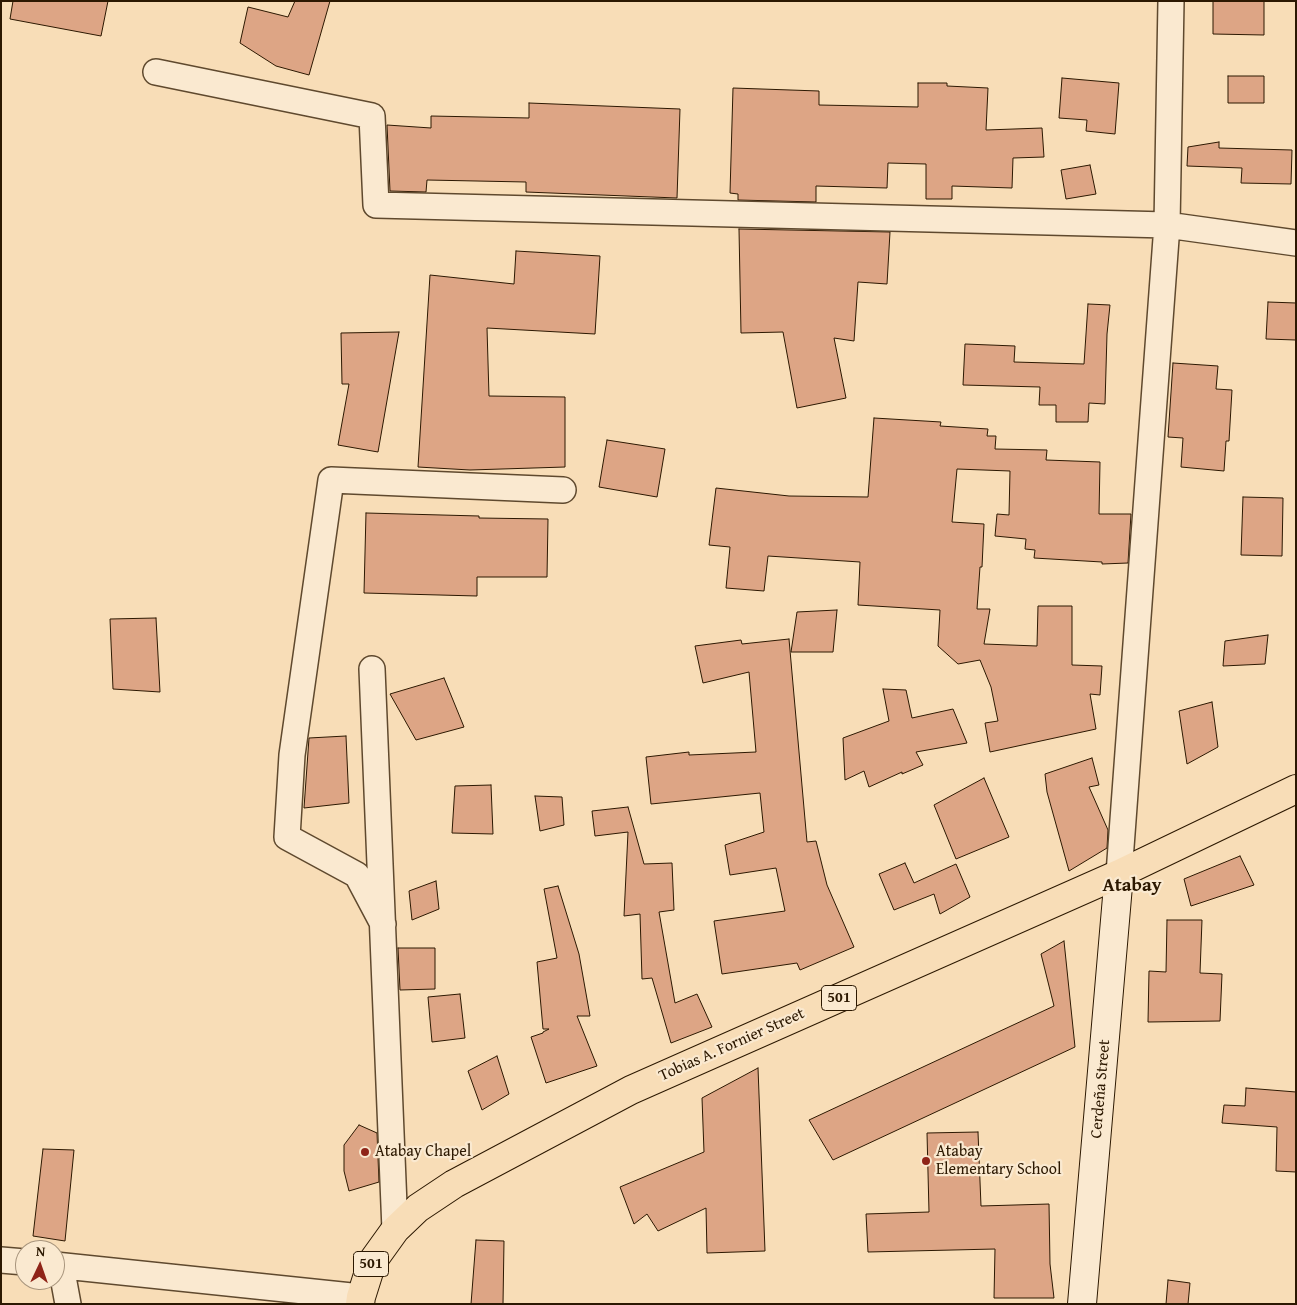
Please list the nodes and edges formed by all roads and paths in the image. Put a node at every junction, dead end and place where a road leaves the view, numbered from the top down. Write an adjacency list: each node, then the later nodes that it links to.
1 (1171, 1): 3 (street)
2 (156, 72): 3 (street)
3 (1167, 225): 4 (street); 8 (street)
4 (1296, 242)
5 (563, 490): 9 (street)
6 (372, 669): 9 (street)
7 (1296, 789): 8 (main road, Tobias A. Fornier Street / 501)
8 (1119, 874): 10 (main road, Tobias A. Fornier Street / 501); 17 (main road, Cerdeña Street)
9 (382, 924): 10 (street)
10 (395, 1230): 15 (main road, Tobias A. Fornier Street / 501)
11 (1, 1260): 12 (street)
12 (15, 1261)
13 (65, 1267): 15 (street)
14 (64, 1290): 16 (street)
15 (360, 1300)
16 (68, 1304)
17 (1082, 1304)

